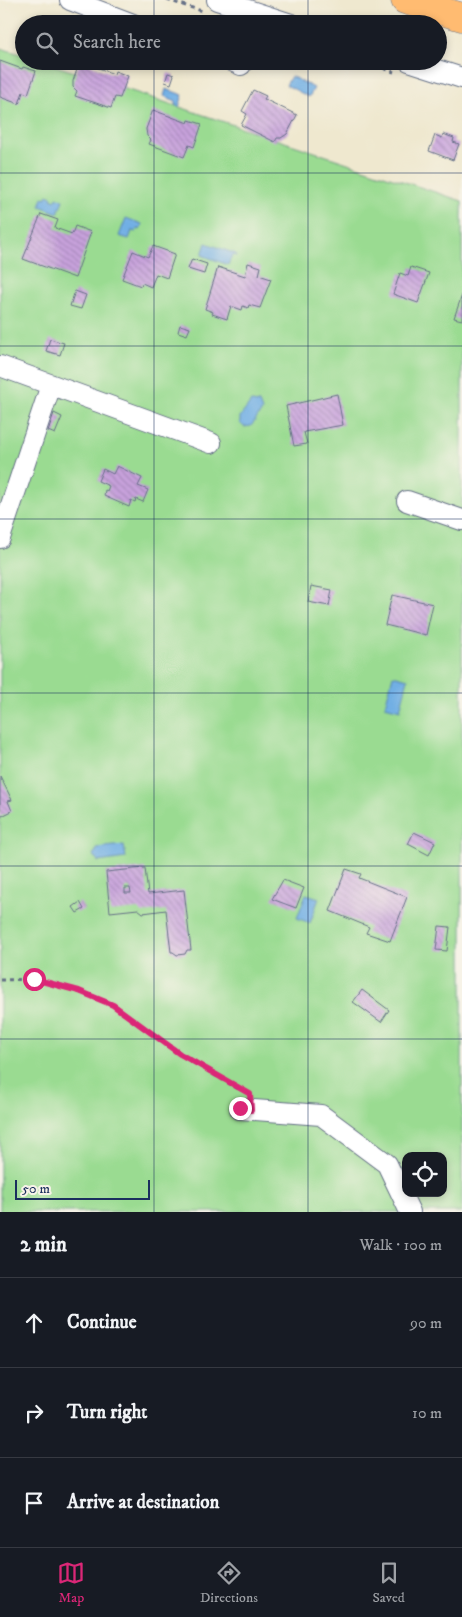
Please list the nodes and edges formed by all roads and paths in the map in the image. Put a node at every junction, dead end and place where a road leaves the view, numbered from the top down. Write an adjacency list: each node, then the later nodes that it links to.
1 (70, 0): 4 (street)
2 (216, 0): 5 (street)
3 (405, 0): 6 (highway)
4 (109, 15)
5 (263, 15)
6 (462, 18)
7 (437, 70): 8 (street)
8 (462, 78)
9 (0, 366): 10 (street)
10 (51, 385): 11 (street); 14 (street)
11 (211, 443)
12 (407, 501): 13 (street)
13 (462, 520)
14 (0, 538)
15 (0, 980): 16 (path)
16 (245, 1109): 17 (street)
17 (410, 1212)

